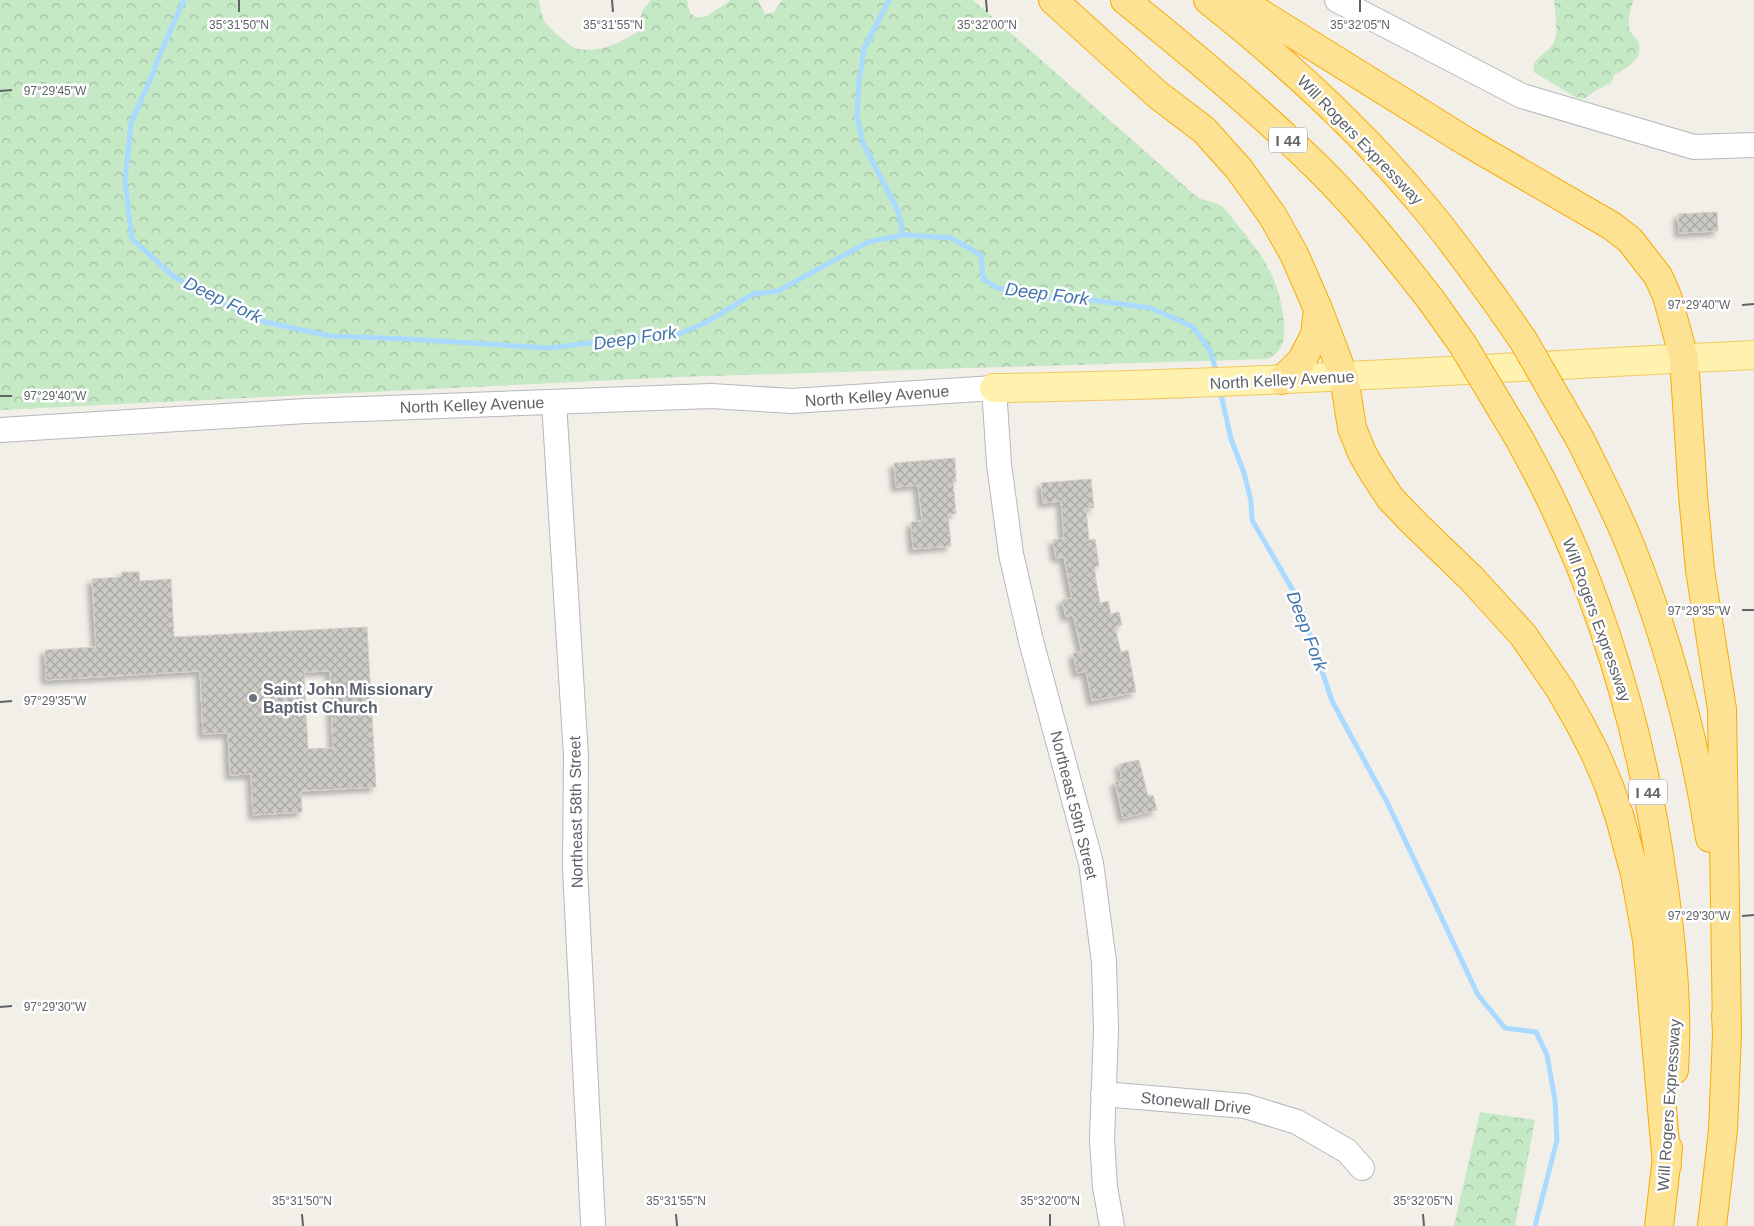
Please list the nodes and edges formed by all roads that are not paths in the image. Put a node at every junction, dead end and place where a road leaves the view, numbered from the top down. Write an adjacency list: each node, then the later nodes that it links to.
1 (1053, 0): 7 (highway)
2 (1125, 0): 17 (highway, Will Rogers Expressway / I 44, bridge)
3 (1208, 0): 15 (highway, Will Rogers Expressway, bridge)
4 (1239, 0): 9 (highway)
5 (1337, 0): 6 (street)
6 (1754, 145)
7 (1318, 309): 10 (highway); 11 (highway)
8 (1754, 355): 9 (main road, North Kelley Avenue)
9 (1684, 358): 10 (main road, North Kelley Avenue); 15 (highway)
10 (1344, 377): 11 (main road, North Kelley Avenue); 17 (highway)
11 (1282, 380): 12 (main road, North Kelley Avenue)
12 (994, 388): 13 (street, North Kelley Avenue); 16 (street, Northeast 59th Street)
13 (554, 402): 14 (street, North Kelley Avenue); 19 (street, Northeast 58th Street)
14 (0, 430)
15 (1727, 1034): 22 (highway)
16 (1103, 1094): 18 (street, Stonewall Drive); 20 (street, Northeast 59th Street)
17 (1667, 1165): 21 (highway, Will Rogers Expressway / I 44)
18 (1362, 1168)
19 (593, 1223)
20 (1112, 1226)
21 (1659, 1226)
22 (1712, 1226)

